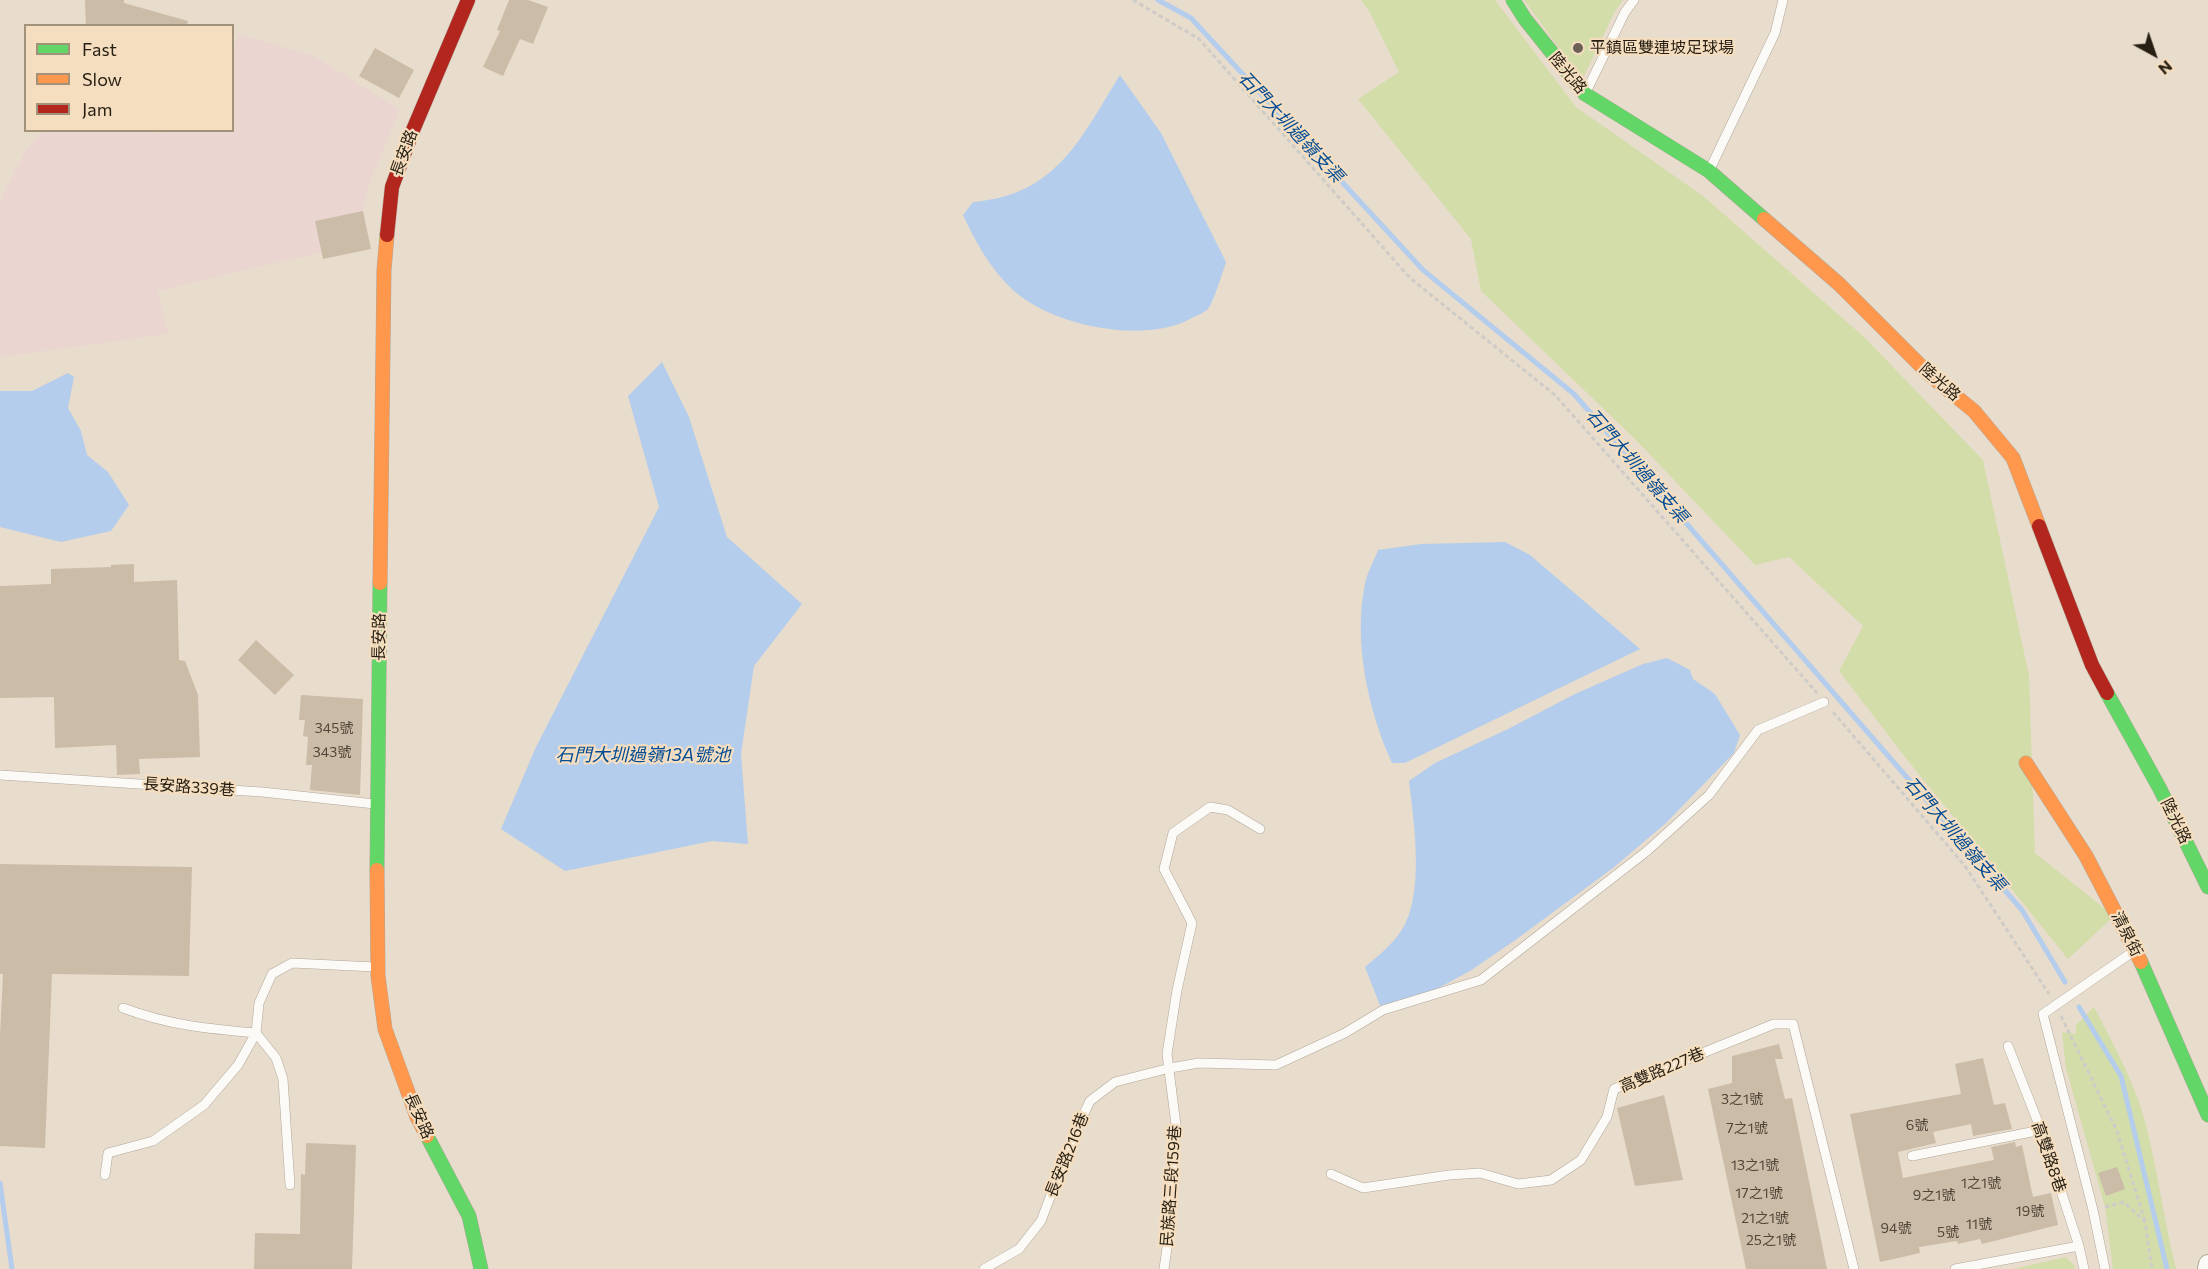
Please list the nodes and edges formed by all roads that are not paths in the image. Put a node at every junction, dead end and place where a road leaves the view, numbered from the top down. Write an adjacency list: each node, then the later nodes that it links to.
1 (468, 0): 10 (street, 長安路)
2 (1513, 0): 5 (street, 陸光路)
3 (1634, 0): 5 (lane)
4 (1783, 0): 6 (lane)
5 (1584, 94): 6 (street, 陸光路)
6 (1709, 171): 12 (street, 陸光路)
7 (1824, 702): 18 (lane, 長安路216巷)
8 (2026, 764): 13 (street, 清泉街)
9 (0, 775): 10 (lane, 長安路339巷)
10 (377, 804): 14 (street, 長安路)
11 (1260, 829): 18 (lane, 民族路三段159巷)
12 (2208, 887)
13 (2136, 950): 19 (street, 清泉街); 33 (lane)
14 (378, 967): 16 (lane); 27 (street, 長安路)
15 (123, 1008): 16 (lane)
16 (256, 1033): 23 (lane); 24 (lane)
17 (2008, 1046): 20 (lane, 高雙路8巷)
18 (1170, 1068): 28 (lane, 長安路216巷); 29 (lane, 民族路三段159巷)
19 (2208, 1115)
20 (2041, 1130): 21 (lane); 25 (lane, 高雙路8巷)
21 (1912, 1156)
22 (1331, 1174): 30 (lane, 高雙路227巷)
23 (105, 1175)
24 (290, 1185)
25 (2079, 1246): 31 (lane); 32 (lane, 高雙路8巷)
26 (2208, 1264): 34 (street)
27 (481, 1269)
28 (984, 1269)
29 (1164, 1269)
30 (1854, 1269)
31 (1954, 1269)
32 (2084, 1269)
33 (2105, 1269)
34 (2207, 1269)

